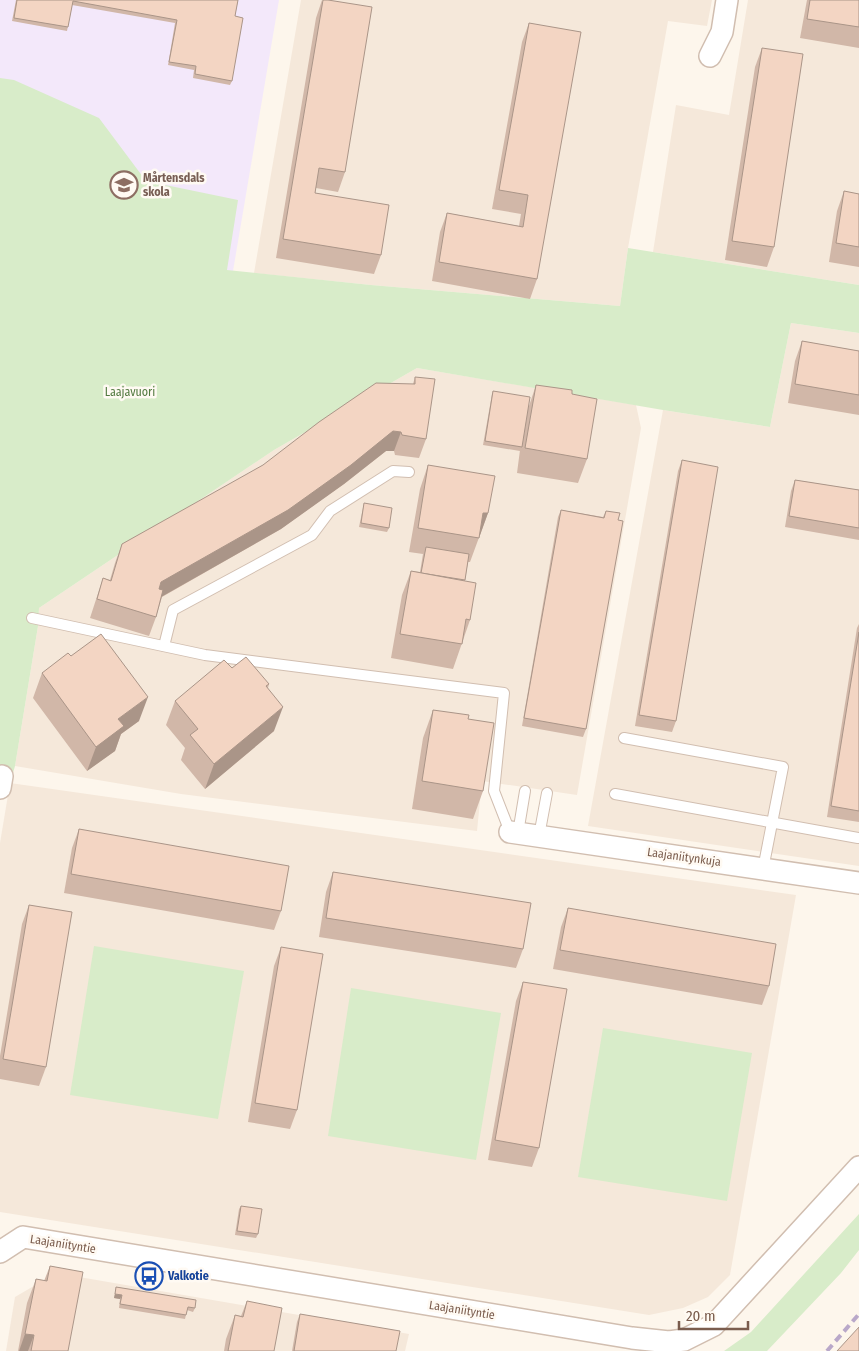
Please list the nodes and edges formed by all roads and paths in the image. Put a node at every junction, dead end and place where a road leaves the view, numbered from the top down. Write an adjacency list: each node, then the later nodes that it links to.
1 (727, 0): 2 (street)
2 (710, 56)
3 (409, 472): 5 (lane)
4 (32, 618): 5 (lane)
5 (164, 646): 11 (lane)
6 (624, 738): 10 (lane)
7 (525, 791): 11 (lane)
8 (547, 793): 12 (lane)
9 (615, 794): 10 (lane)
10 (772, 822): 13 (lane); 14 (lane)
11 (514, 832): 12 (street, Laajaniitynkuja)
12 (539, 836): 14 (street, Laajaniitynkuja)
13 (858, 838)
14 (763, 869): 15 (street, Laajaniitynkuja)
15 (859, 883)
16 (859, 1166): 17 (street, Laajaniityntie)
17 (0, 1252)

